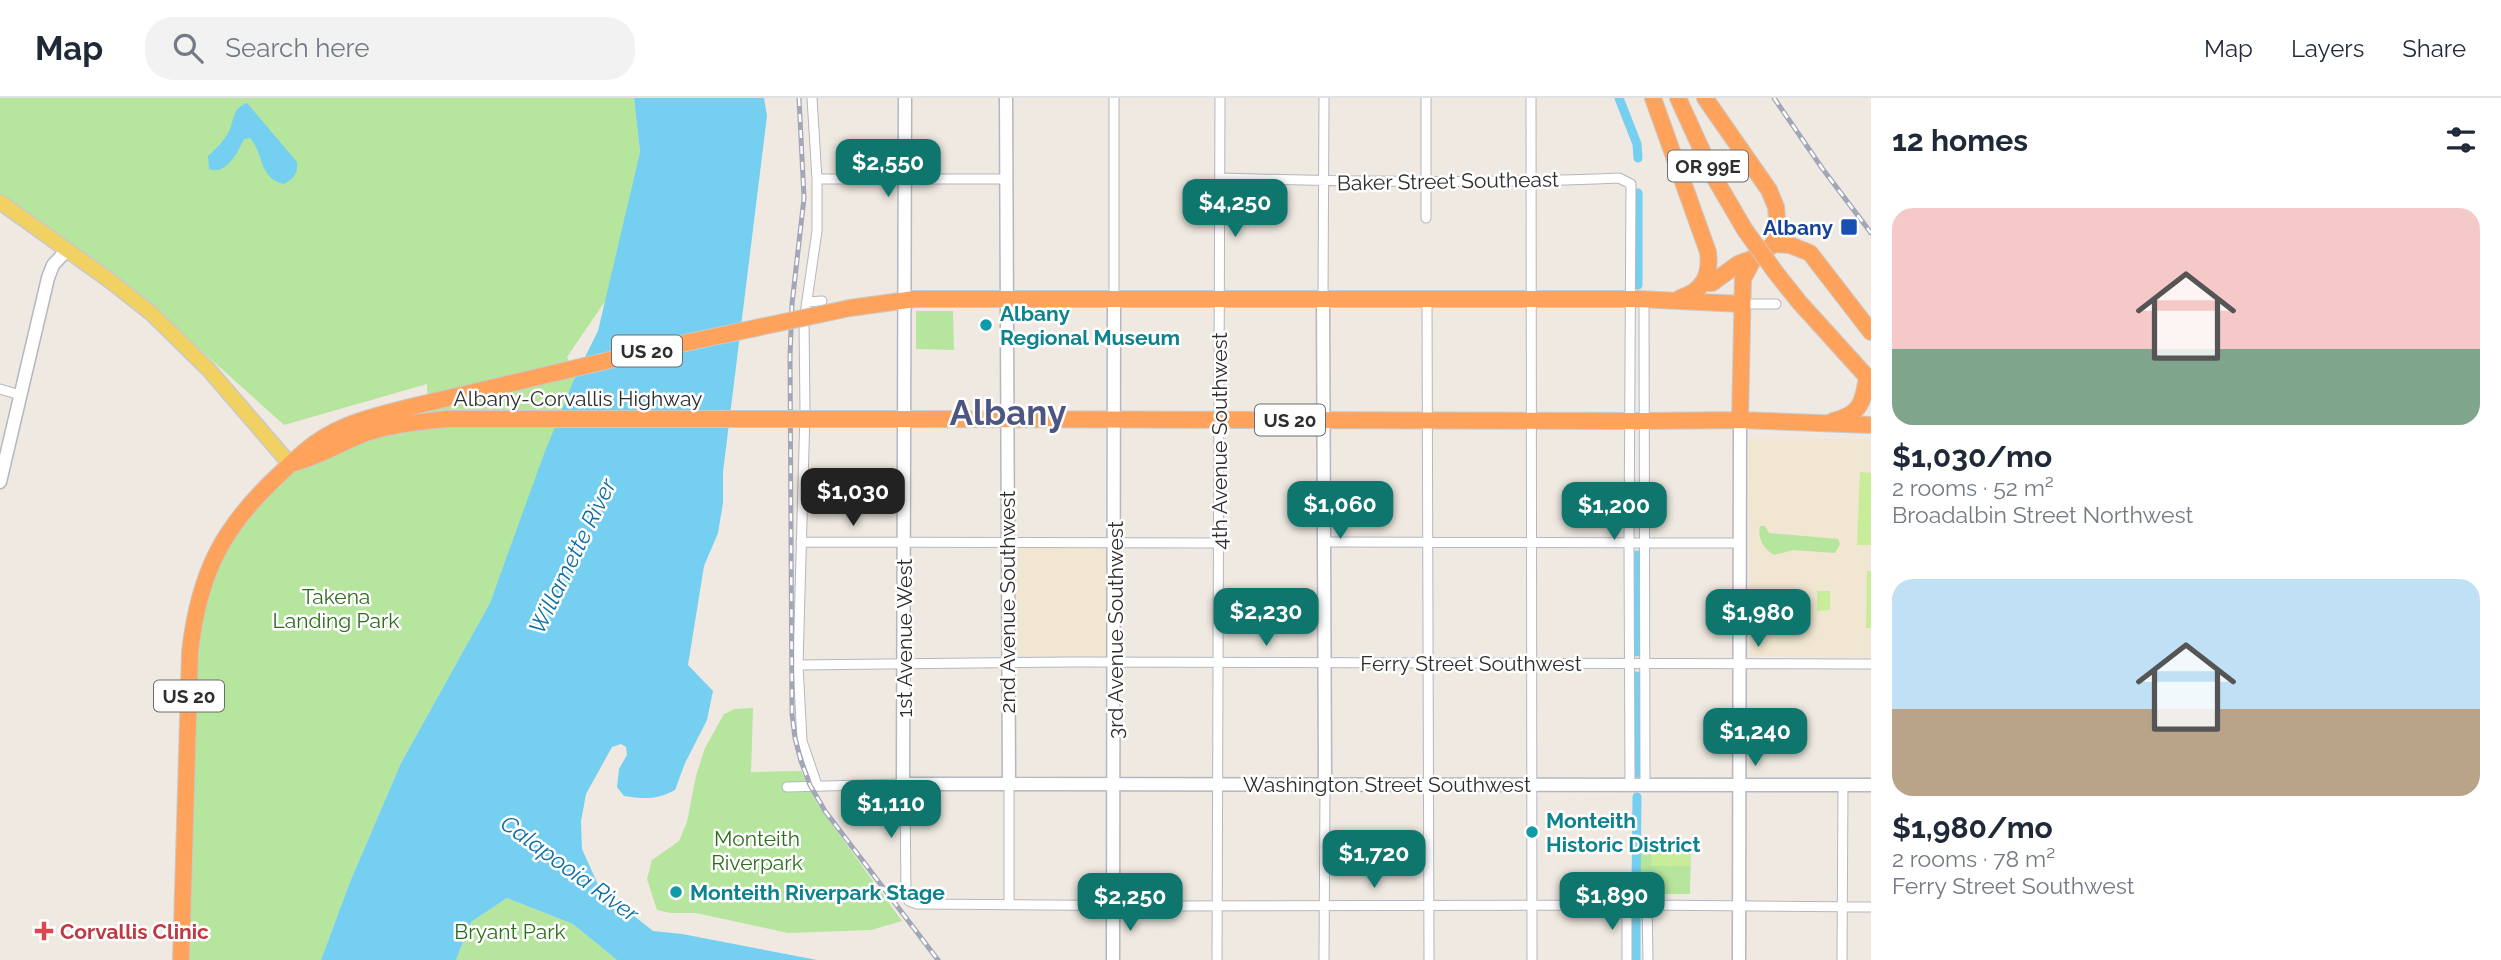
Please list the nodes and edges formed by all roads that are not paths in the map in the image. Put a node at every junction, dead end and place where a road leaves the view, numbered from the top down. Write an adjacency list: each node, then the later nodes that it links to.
1 (812, 98): 13 (street)
2 (905, 98): 14 (street, 1st Avenue West)
3 (1006, 98): 15 (street, 2nd Avenue Southwest)
4 (1114, 98): 32 (street)
5 (1220, 98): 12 (street, 4th Avenue Southwest)
6 (1324, 98): 16 (street)
7 (1426, 98): 17 (street)
8 (1531, 98): 18 (street)
9 (1653, 98): 24 (highway)
10 (1678, 98): 39 (highway, OR 99E, bridge)
11 (1705, 98): 21 (highway)
12 (1220, 178): 16 (street, Baker Street Southeast); 26 (street, 4th Avenue Southwest)
13 (817, 179): 14 (street); 35 (street)
14 (905, 179): 15 (street); 31 (street, 1st Avenue West)
15 (1006, 179): 25 (street, 2nd Avenue Southwest)
16 (1323, 182): 17 (street, Baker Street Southeast); 27 (street)
17 (1426, 182): 18 (street, Baker Street Southeast); 20 (street)
18 (1531, 182): 29 (street); 30 (street, Baker Street Southeast)
19 (0, 202): 22 (main road)
20 (1426, 218)
21 (1774, 244): 23 (highway); 38 (highway)
22 (67, 250): 41 (street); 53 (main road)
23 (1754, 258): 24 (highway); 36 (highway)
24 (1705, 283): 33 (highway, US 20)
25 (1006, 299): 31 (highway, US 20); 32 (highway, US 20); 44 (street, 2nd Avenue Southwest)
26 (1219, 299): 27 (highway, US 20); 32 (highway, US 20); 45 (street, 4th Avenue Southwest)
27 (1323, 299): 28 (highway, US 20); 47 (street)
28 (1427, 299): 29 (highway, US 20); 48 (street)
29 (1532, 299): 30 (highway, US 20); 49 (street)
30 (1637, 299): 33 (highway, US 20); 50 (street); 50 (street)
31 (905, 300): 42 (street, 1st Avenue West); 53 (highway, Albany-Corvallis Highway / US 20, bridge)
32 (1114, 300): 46 (street, 3rd Avenue Southwest)
33 (1673, 300): 36 (highway)
34 (822, 301): 35 (street)
35 (807, 302): 55 (street)
36 (1742, 304): 37 (street); 43 (highway)
37 (1776, 304)
38 (1871, 332)
39 (1869, 379): 51 (highway)
40 (0, 389): 41 (street)
41 (20, 395): 54 (street)
42 (905, 419): 44 (highway, US 20); 53 (highway, Albany-Corvallis Highway / US 20, bridge); 60 (street, 1st Avenue West)
43 (1740, 419): 50 (highway, US 20); 51 (highway); 65 (street)
44 (1007, 420): 46 (highway, US 20); 61 (street, 2nd Avenue Southwest)
45 (1219, 420): 46 (highway, US 20); 47 (highway, US 20); 63 (street, 4th Avenue Southwest)
46 (1115, 421): 62 (street, 3rd Avenue Southwest)
47 (1324, 421): 48 (highway, US 20); 56 (street)
48 (1427, 421): 49 (highway, US 20); 57 (street)
49 (1532, 421): 50 (highway, US 20); 58 (street)
50 (1637, 421): 59 (street); 64 (street)
51 (1827, 422): 52 (highway)
52 (1871, 425)
53 (290, 464): 103 (highway, Albany-Corvallis Highway / US 20)
54 (0, 482)
55 (801, 542): 60 (street); 77 (street)
56 (1324, 542): 57 (street); 70 (street)
57 (1427, 542): 58 (street); 71 (street)
58 (1532, 542): 59 (street); 74 (street)
59 (1629, 542): 64 (street); 72 (street)
60 (904, 543): 61 (street); 66 (street, 1st Avenue West)
61 (1007, 543): 62 (street); 67 (street, 2nd Avenue Southwest)
62 (1115, 543): 63 (street); 68 (street, 3rd Avenue Southwest)
63 (1218, 543): 69 (street, 4th Avenue Southwest)
64 (1644, 543): 65 (street); 73 (street)
65 (1741, 543): 75 (street)
66 (903, 663): 67 (street, Ferry Street Southwest); 77 (street, Ferry Street Southwest); 80 (street, 1st Avenue West)
67 (1008, 663): 68 (street, Ferry Street Southwest); 78 (street, 2nd Avenue Southwest)
68 (1115, 663): 69 (street, Ferry Street Southwest); 79 (street, 3rd Avenue Southwest)
69 (1218, 663): 70 (street, Ferry Street Southwest); 81 (street, 4th Avenue Southwest)
70 (1324, 663): 71 (street, Ferry Street Southwest); 82 (street)
71 (1428, 663): 74 (street, Ferry Street Southwest); 83 (street)
72 (1629, 663): 73 (street, Ferry Street Southwest); 74 (street, Ferry Street Southwest); 85 (street)
73 (1645, 663): 75 (street, Ferry Street Southwest); 86 (street)
74 (1532, 664): 84 (street)
75 (1741, 664): 76 (street, Ferry Street Southwest); 87 (street)
76 (1871, 664)
77 (798, 665): 88 (street)
78 (1009, 783): 79 (street, Washington Street Southwest); 80 (street, Washington Street Southwest); 92 (street, 2nd Avenue Southwest)
79 (1114, 783): 81 (street, Washington Street Southwest); 93 (street, 3rd Avenue Southwest)
80 (903, 784): 88 (street); 92 (street, 1st Avenue West)
81 (1218, 784): 82 (street, Washington Street Southwest); 94 (street, 4th Avenue Southwest)
82 (1325, 784): 83 (street, Washington Street Southwest); 99 (street)
83 (1428, 784): 84 (street, Washington Street Southwest); 95 (street)
84 (1532, 784): 85 (street, Washington Street Southwest); 100 (street)
85 (1630, 784): 86 (street, Washington Street Southwest)
86 (1646, 784): 87 (street, Washington Street Southwest)
87 (1741, 784): 89 (street, Washington Street Southwest); 98 (street)
88 (817, 785): 91 (street)
89 (1843, 785): 90 (street, Washington Street Southwest); 101 (street)
90 (1871, 785)
91 (787, 787)
92 (1009, 905): 93 (street)
93 (1114, 905): 94 (street); 104 (street, 3rd Avenue Southwest)
94 (1217, 905): 99 (street); 105 (street, 4th Avenue Southwest)
95 (1429, 905): 99 (street); 100 (street); 107 (street)
96 (1627, 905): 97 (street); 100 (street); 109 (street)
97 (1647, 905): 98 (street); 110 (street)
98 (1739, 905): 101 (street); 111 (street)
99 (1324, 906): 106 (street)
100 (1532, 906): 108 (street)
101 (1843, 907): 102 (street); 112 (street)
102 (1871, 907)
103 (181, 960)
104 (1113, 960)
105 (1217, 960)
106 (1324, 960)
107 (1429, 960)
108 (1532, 960)
109 (1627, 960)
110 (1648, 960)
111 (1740, 960)
112 (1842, 960)

